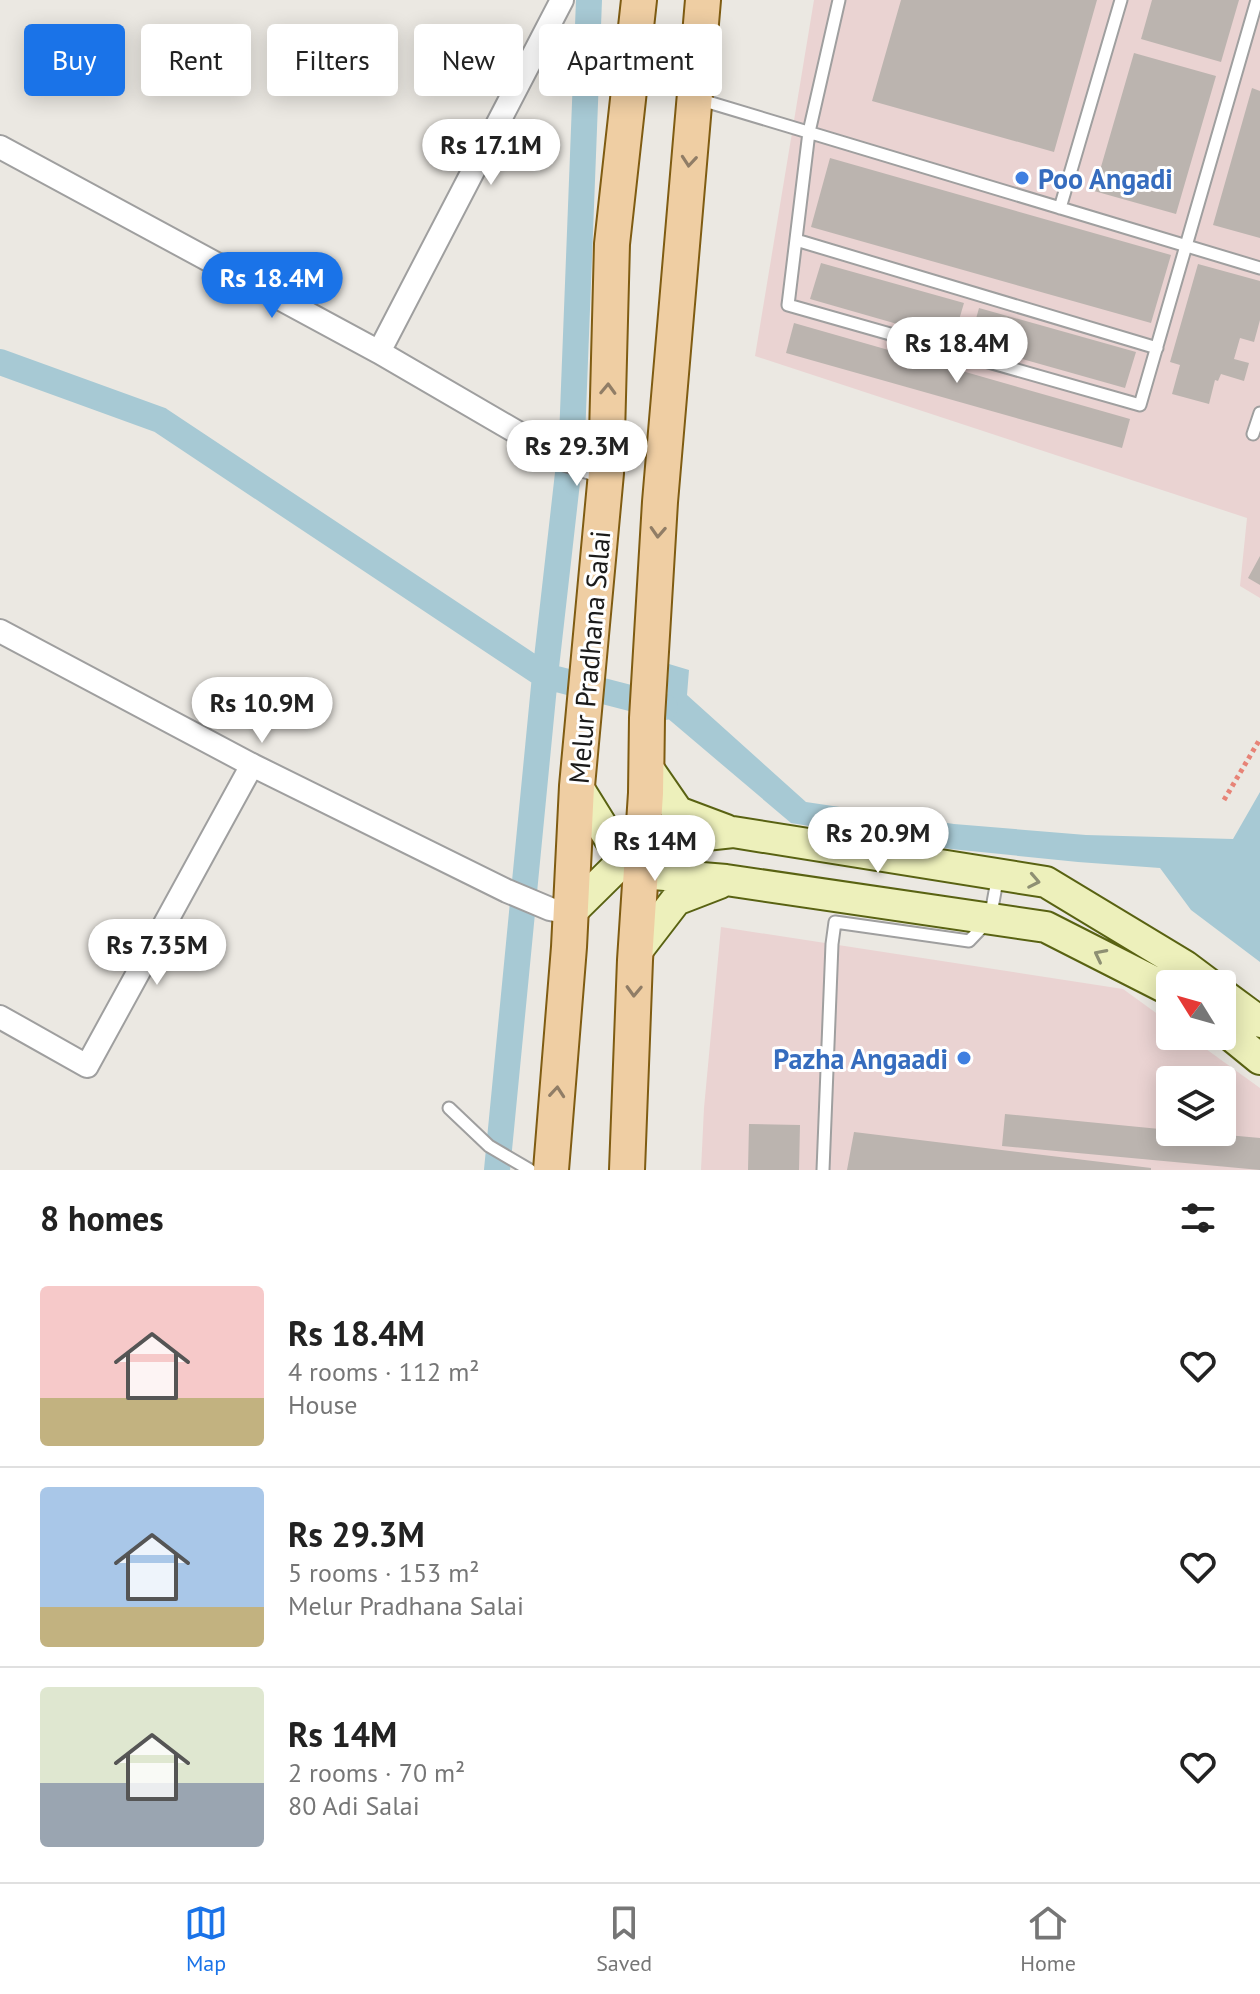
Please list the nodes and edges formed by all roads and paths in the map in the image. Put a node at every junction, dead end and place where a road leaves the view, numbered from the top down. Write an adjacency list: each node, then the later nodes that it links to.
1 (562, 0): 15 (street)
2 (639, 0): 18 (main road, Melur Pradhana Salai, one-way to 2)
3 (703, 0): 7 (main road, Melur Pradhana Salai)
4 (839, 0): 8 (lane)
5 (1121, 0): 10 (lane)
6 (1257, 0): 12 (lane)
7 (695, 98): 8 (lane); 22 (main road, Melur Pradhana Salai, one-way to 22)
8 (809, 132): 10 (lane); 11 (lane)
9 (0, 147): 15 (street)
10 (1060, 208): 12 (lane)
11 (796, 240): 14 (lane); 14 (lane)
12 (1186, 246): 13 (lane); 14 (lane)
13 (1260, 268)
14 (1157, 348)
15 (379, 352): 18 (street)
16 (1260, 413): 17 (lane)
17 (1253, 434)
18 (606, 473): 23 (main road, Melur Pradhana Salai)
19 (0, 631): 21 (street)
20 (1260, 739): 24 (path)
21 (252, 765): 29 (street); 35 (street)
22 (647, 767): 25 (main road); 26 (main road, Melur Pradhana Salai)
23 (577, 786): 26 (main road); 29 (main road, Melur Pradhana Salai)
24 (1224, 800)
25 (733, 832): 26 (main road); 27 (main road)
26 (635, 858): 28 (main road); 29 (main road); 31 (main road, Melur Pradhana Salai)
27 (998, 875): 30 (lane); 32 (main road, one-way to 32)
28 (726, 880): 30 (main road); 31 (main road)
29 (560, 911): 40 (main road, Melur Pradhana Salai, one-way to 29)
30 (990, 919): 33 (main road, one-way to 30); 42 (lane)
31 (636, 952): 41 (main road, Melur Pradhana Salai, one-way to 41)
32 (1190, 970)
33 (1156, 983)
34 (1236, 1004): 36 (main road)
35 (0, 1017)
36 (1260, 1022)
37 (1236, 1039): 38 (main road)
38 (1260, 1059)
39 (449, 1108): 40 (lane)
40 (534, 1168)
41 (627, 1170)
42 (823, 1170)

